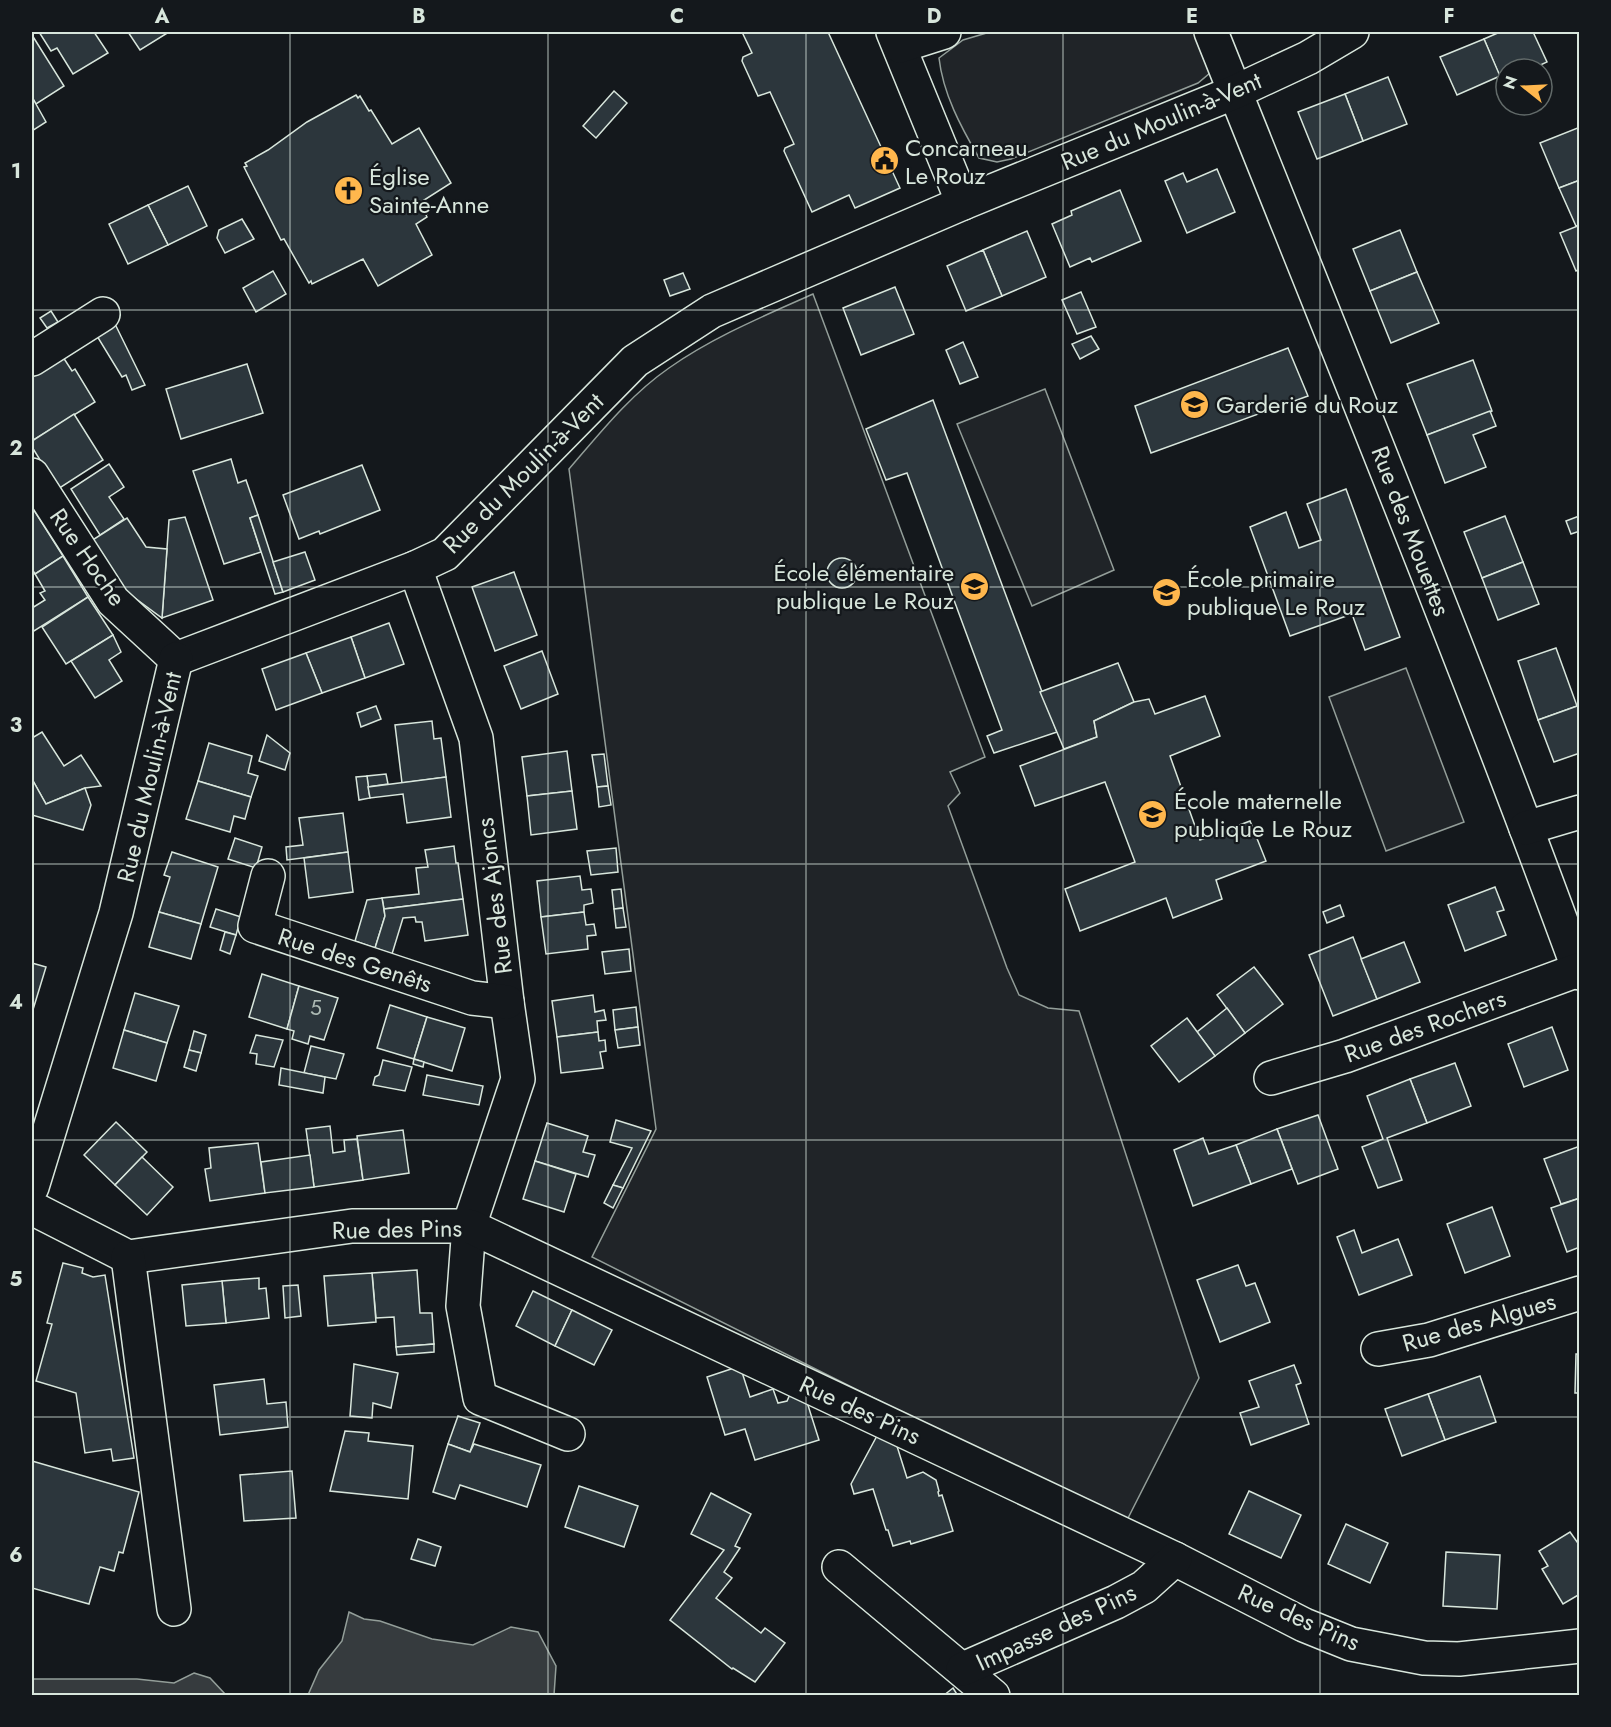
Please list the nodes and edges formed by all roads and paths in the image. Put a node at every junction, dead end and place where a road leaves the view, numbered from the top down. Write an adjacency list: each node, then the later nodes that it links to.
1 (944, 32): 4 (street)
2 (1211, 32): 5 (street, Rue des Mouettes)
3 (1352, 32): 5 (street, Rue du Moulin-à-Vent)
4 (896, 39): 6 (street)
5 (1235, 92): 6 (street, Rue du Moulin-à-Vent); 13 (street, Rue des Mouettes)
6 (963, 203): 10 (street, Rue du Moulin-à-Vent)
7 (103, 314): 8 (street)
8 (32, 359)
9 (32, 478): 11 (street, Rue Hoche)
10 (415, 568): 11 (street, Rue du Moulin-à-Vent); 16 (street, Rue des Ajoncs)
11 (176, 659): 18 (street, Rue du Moulin-à-Vent)
12 (1580, 812): 13 (street)
13 (1526, 828): 15 (street, Rue des Mouettes)
14 (268, 876): 16 (street, Rue des Genêts)
15 (1579, 971): 17 (street, Rue des Rochers)
16 (507, 1002): 20 (street, Rue des Ajoncs)
17 (1271, 1078)
18 (32, 1187)
19 (32, 1208): 21 (street)
20 (469, 1226): 21 (street, Rue des Pins); 24 (street, Rue des Ajoncs); 25 (street, Rue des Pins)
21 (128, 1257): 27 (street)
22 (1580, 1293): 23 (street, Rue des Algues)
23 (1378, 1349)
24 (568, 1434)
25 (1174, 1559): 28 (street, Rue des Pins); 29 (street, Impasse des Pins)
26 (839, 1567): 29 (street, Impasse des Pins)
27 (174, 1609)
28 (1580, 1646)
29 (963, 1669): 30 (street, Impasse des Pins)
30 (993, 1695)

